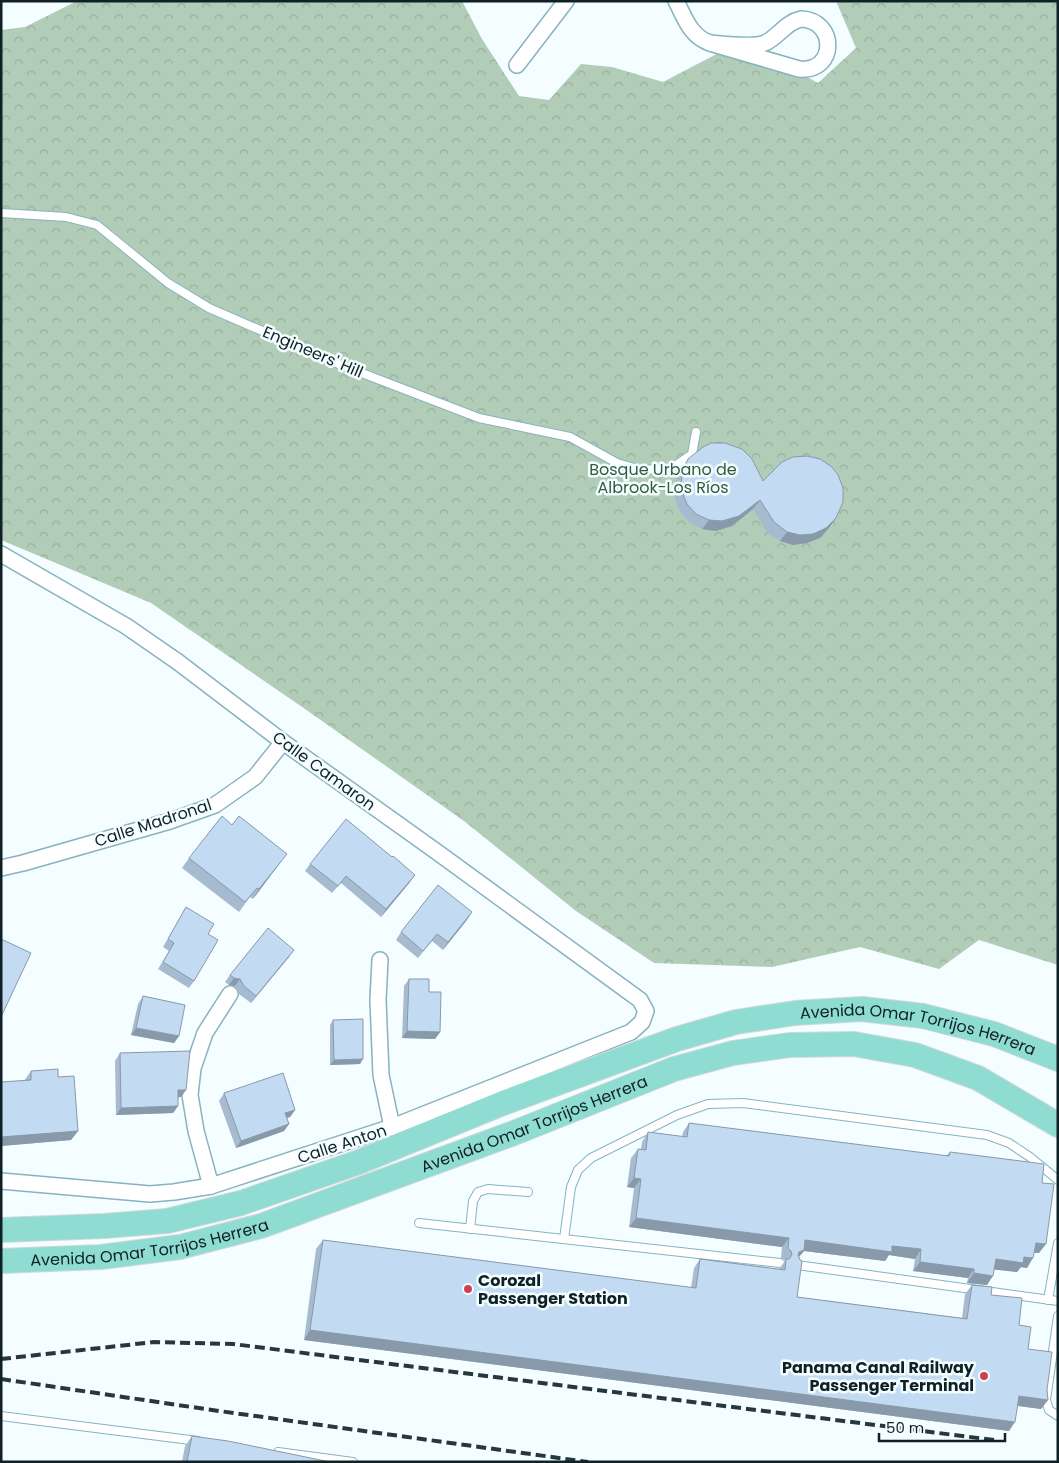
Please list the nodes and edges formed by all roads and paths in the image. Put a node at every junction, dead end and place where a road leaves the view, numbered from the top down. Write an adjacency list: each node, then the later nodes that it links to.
1 (566, 1): 4 (street)
2 (676, 1): 3 (street)
3 (710, 43): 3 (street)
4 (517, 66)
5 (1, 213): 6 (lane, Engineers' Hill)
6 (696, 432)
7 (1, 554): 8 (street, Calle Camaron)
8 (283, 742): 9 (street, Calle Madronal); 12 (street, Calle Camaron)
9 (1, 868)
10 (380, 960): 15 (street)
11 (230, 994): 18 (street)
12 (640, 1000): 15 (street, Calle Anton)
13 (1058, 1059): 22 (main road, Avenida Omar Torrijos Herrera)
14 (1058, 1125): 25 (main road, Avenida Omar Torrijos Herrera)
15 (392, 1127): 18 (street, Calle Anton)
16 (1058, 1180): 23 (lane)
17 (1, 1181): 18 (street, Calle Anton)
18 (211, 1186)
19 (528, 1192): 21 (lane)
20 (419, 1223): 21 (lane)
21 (470, 1229): 23 (lane)
22 (1, 1230)
23 (564, 1239): 26 (lane)
24 (1058, 1243): 28 (lane)
25 (1, 1262)
26 (780, 1263)
27 (797, 1265): 29 (lane)
28 (1055, 1273): 29 (lane)
29 (1048, 1300): 30 (lane)
30 (1058, 1301)
31 (1058, 1316): 33 (lane)
32 (1, 1416): 34 (lane)
33 (1058, 1416)
34 (206, 1442)
35 (275, 1452): 36 (lane)
36 (353, 1462)

